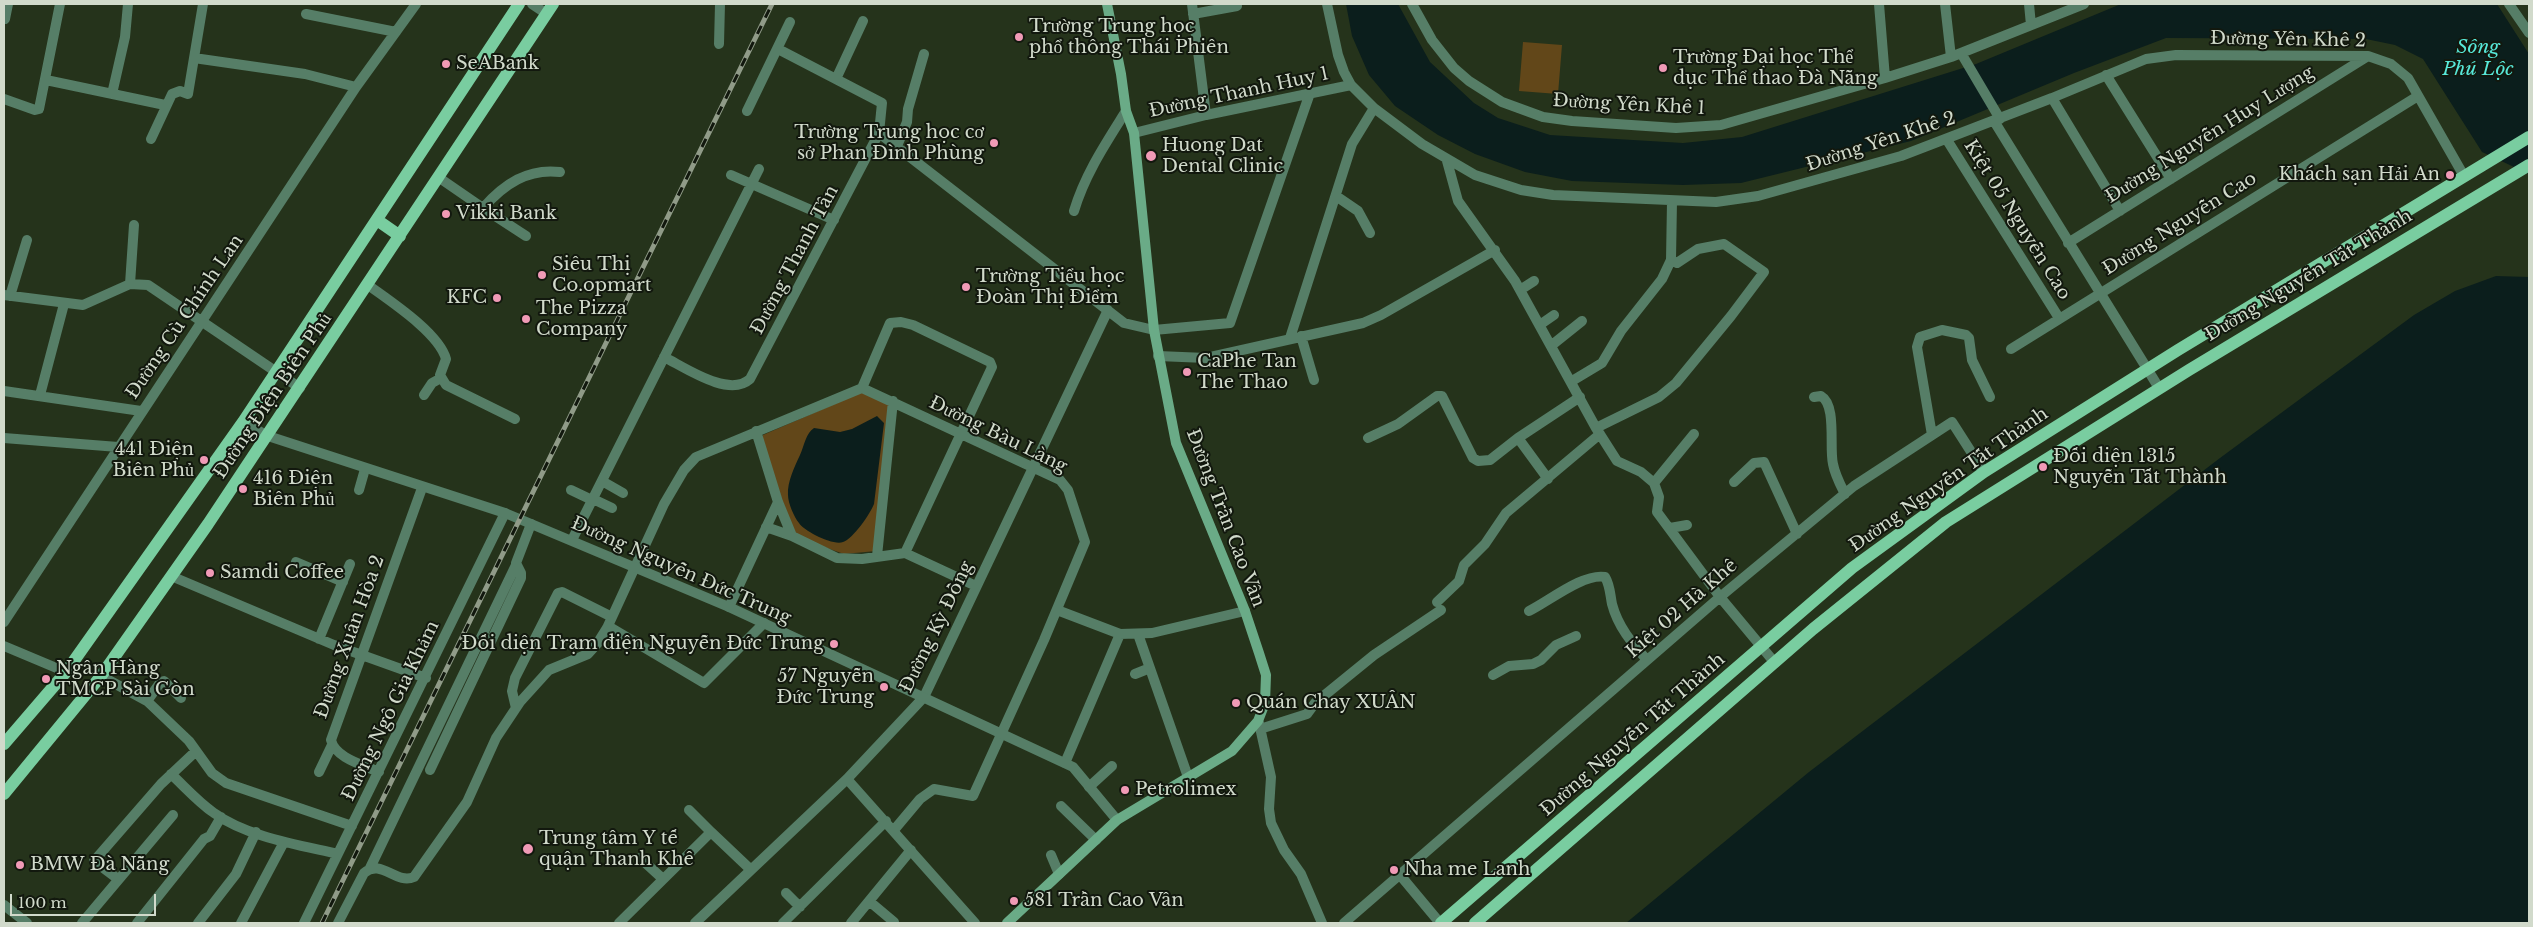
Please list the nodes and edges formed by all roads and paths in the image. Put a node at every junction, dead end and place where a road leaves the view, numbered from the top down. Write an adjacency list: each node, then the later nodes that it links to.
1 (8, 4): 23 (street)
2 (60, 4): 39 (street)
3 (128, 4): 42 (street)
4 (203, 4): 35 (street)
5 (416, 4): 28 (street, Đường Cù Chính Lan)
6 (519, 4): 73 (main road, Đường Điện Biên Phủ)
7 (532, 4): 19 (street)
8 (720, 4): 30 (street)
9 (1107, 4): 50 (main road, Đường Trần Cao Vân)
10 (1327, 4): 40 (street, Đường Yên Khê 2)
11 (1412, 4): 37 (street, Đường Yên Khê 1)
12 (1879, 4): 37 (street)
13 (1945, 4): 34 (street)
14 (2029, 4): 27 (street)
15 (2084, 4): 18 (street, Đường Yên Khê 1)
16 (2509, 4): 24 (street)
17 (1237, 6): 20 (street)
18 (2065, 8): 27 (street, Đường Yên Khê 1)
19 (550, 9): 65 (main road, Đường Điện Biên Phủ)
20 (1192, 9): 51 (street)
21 (306, 14): 28 (street)
22 (2529, 14): 24 (street)
23 (5, 19)
24 (2520, 19): 29 (street)
25 (863, 21): 38 (street)
26 (790, 22): 31 (street)
27 (2032, 25): 34 (street, Đường Yên Khê 1)
28 (396, 32): 41 (street, Đường Cù Chính Lan)
29 (2529, 33)
30 (718, 44)
31 (778, 48): 38 (street); 49 (street)
32 (924, 54): 58 (street)
33 (2368, 56): 36 (street, Đường Yên Khê 2); 44 (street, Đường Yên Khê 2); 66 (street, Đường Nguyễn Huy Lượng)
34 (1959, 57): 37 (street, Đường Yên Khê 1); 52 (street)
35 (194, 58): 41 (street); 47 (street)
36 (2106, 76): 45 (street, Đường Yên Khê 2); 66 (street)
37 (1885, 78)
38 (836, 79): 53 (street)
39 (46, 80): 42 (street); 46 (street)
40 (1351, 85): 43 (street, Đường Thanh Huy 1); 48 (street, Đường Yên Khê 2)
41 (356, 87): 93 (street, Đường Cù Chính Lan)
42 (112, 94): 47 (street)
43 (1310, 94): 51 (street, Đường Thanh Huy 1); 96 (street)
44 (2418, 96): 64 (street, Đường Yên Khê 2); 87 (street, Đường Nguyễn Cao)
45 (2052, 98): 52 (street, Đường Yên Khê 2); 71 (street)
46 (4, 99)
47 (165, 105): 56 (street)
48 (1374, 108): 59 (street, Đường Yên Khê 2); 68 (street)
49 (747, 111)
50 (1126, 111): 54 (main road, Đường Trần Cao Vân); 72 (street)
51 (1206, 115): 54 (street, Đường Thanh Huy 1)
52 (1997, 120): 57 (street, Đường Yên Khê 2); 80 (street)
53 (879, 133): 58 (street); 74 (street, Đường Thanh Tân)
54 (1134, 133): 96 (main road, Đường Trần Cao Vân)
55 (2529, 137): 64 (main road, Đường Nguyễn Tất Thành)
56 (151, 140)
57 (1947, 140): 69 (street, Đường Yên Khê 2); 92 (street, Kiệt 05 Nguyễn Cao)
58 (897, 146): 90 (street)
59 (1447, 161): 69 (street, Đường Yên Khê 2); 81 (street)
60 (2529, 164): 109 (main road, Đường Nguyễn Tất Thành)
61 (759, 169): 67 (street)
62 (560, 172): 70 (street)
63 (731, 175): 67 (street)
64 (2464, 176): 102 (main road, Đường Nguyễn Tất Thành)
65 (438, 177): 70 (street); 77 (main road, Đường Điện Biên Phủ)
66 (2171, 179): 71 (street, Đường Nguyễn Huy Lượng)
67 (752, 184): 74 (street); 101 (street)
68 (1336, 196): 76 (street); 97 (street)
69 (1672, 201): 82 (street)
70 (483, 208): 78 (street)
71 (2120, 210): 80 (street, Đường Nguyễn Huy Lượng)
72 (1074, 211)
73 (377, 220): 77 (main road); 103 (main road, Đường Điện Biên Phủ)
74 (834, 220): 101 (street, Đường Thanh Tân)
75 (134, 225): 84 (street)
76 (1370, 232)
77 (400, 236): 85 (main road, Đường Điện Biên Phủ)
78 (526, 236)
79 (28, 240): 88 (street)
80 (2068, 243): 87 (street)
81 (1495, 250): 86 (street); 97 (street)
82 (1671, 260): 106 (street); 121 (street)
83 (1534, 281): 86 (street)
84 (130, 284): 89 (street); 93 (street)
85 (368, 285): 104 (street); 107 (main road, Đường Điện Biên Phủ)
86 (1520, 290): 95 (street)
87 (2099, 293): 92 (street, Đường Nguyễn Cao); 102 (street)
88 (7, 295): 89 (street)
89 (64, 304): 111 (street)
90 (1108, 310): 96 (street); 130 (street, Đường Kỳ Đồng)
91 (1554, 316): 95 (street)
92 (2059, 318): 99 (street, Đường Nguyễn Cao)
93 (202, 320): 103 (street); 117 (street, Đường Cù Chính Lan)
94 (1582, 321): 98 (street)
95 (1541, 324): 98 (street)
96 (1154, 330): 100 (main road, Đường Trần Cao Vân)
97 (1296, 337): 100 (street); 105 (street)
98 (1552, 345): 106 (street)
99 (2011, 349)
100 (1158, 356): 166 (main road, Đường Trần Cao Vân)
101 (664, 357): 134 (street)
102 (2147, 370): 109 (street); 132 (main road, Đường Nguyễn Tất Thành)
103 (276, 372): 107 (street); 119 (main road, Đường Điện Biên Phủ)
104 (441, 378): 112 (street); 118 (street)
105 (1314, 380)
106 (1572, 382): 114 (street)
107 (300, 388): 125 (main road, Đường Điện Biên Phủ)
108 (862, 388): 116 (street, Đường Bàu Làng); 120 (street); 122 (street)
109 (2159, 388): 178 (main road, Đường Nguyễn Tất Thành)
110 (4, 391): 111 (street)
111 (40, 395): 117 (street)
112 (424, 395)
113 (1814, 396): 141 (street)
114 (1580, 397): 121 (street); 128 (street)
115 (1990, 397): 124 (street)
116 (893, 401): 122 (street, Đường Bàu Làng); 154 (street)
117 (141, 411): 129 (street, Đường Cù Chính Lan)
118 (515, 420)
119 (243, 422): 125 (street, Đường Nguyễn Đức Trung); 180 (main road, Đường Điện Biên Phủ)
120 (756, 431): 143 (street); 158 (street)
121 (1598, 431): 133 (street); 136 (street)
122 (961, 434): 130 (street, Đường Bàu Làng); 153 (street)
123 (1694, 434): 136 (street)
124 (1932, 435): 132 (street, Kiệt 02 Hà Khê); 141 (street, Kiệt 02 Hà Khê)
125 (268, 436): 131 (street, Đường Nguyễn Đức Trung); 159 (main road, Đường Điện Biên Phủ)
126 (4, 438): 129 (street)
127 (1368, 438): 128 (street)
128 (1518, 438): 133 (street)
129 (118, 447): 168 (street, Đường Cù Chính Lan)
130 (1032, 466): 161 (street, Đường Kỳ Đồng); 164 (street, Đường Bàu Làng)
131 (365, 469): 137 (street, Đường Nguyễn Đức Trung); 138 (street)
132 (1984, 472): 175 (main road, Đường Nguyễn Tất Thành)
133 (1548, 479): 189 (street)
134 (602, 481): 140 (street); 142 (street)
135 (1734, 482): 150 (street)
136 (1654, 483): 149 (street)
137 (422, 488): 145 (street, Đường Nguyễn Đức Trung); 176 (street, Đường Xuân Hòa 2)
138 (359, 490)
139 (571, 490): 142 (street)
140 (624, 493)
141 (1845, 494): 150 (street, Kiệt 02 Hà Khê)
142 (593, 499): 144 (street); 152 (street)
143 (778, 502): 148 (street); 151 (street)
144 (612, 508)
145 (505, 513): 146 (street, Đường Nguyễn Đức Trung); 184 (street, Đường Ngô Gia Khảm)
146 (531, 524): 152 (street, Đường Nguyễn Đức Trung); 157 (street)
147 (1687, 525): 149 (street)
148 (766, 526): 151 (street); 163 (street)
149 (1670, 528): 162 (street)
150 (1797, 534): 162 (street, Kiệt 02 Hà Khê)
151 (792, 536): 154 (street)
152 (572, 540): 158 (street, Đường Nguyễn Đức Trung)
153 (905, 553): 154 (street); 161 (street)
154 (877, 556)
155 (296, 562): 160 (street)
156 (350, 564): 160 (street)
157 (516, 565): 196 (street); 222 (street)
158 (635, 566): 163 (street, Đường Nguyễn Đức Trung); 167 (street)
159 (171, 576): 173 (street); 183 (main road, Đường Điện Biên Phủ)
160 (343, 582): 173 (street)
161 (976, 586): 185 (street, Đường Kỳ Đồng)
162 (1720, 597): 175 (street); 177 (street, Kiệt 02 Hà Khê)
163 (729, 607): 169 (street, Đường Nguyễn Đức Trung)
164 (1057, 610): 170 (street); 190 (street, Đường Bàu Làng)
165 (1529, 611): 177 (street)
166 (1245, 612): 171 (street); 189 (main road, Đường Trần Cao Vân)
167 (610, 621): 169 (street); 188 (street); 188 (street)
168 (4, 622)
169 (764, 623): 185 (street, Đường Nguyễn Đức Trung)
170 (1120, 634): 171 (street); 194 (street)
171 (1138, 634): 179 (street)
172 (1576, 636): 182 (street)
173 (319, 639): 176 (street)
174 (4, 646): 180 (street)
175 (1761, 647): 178 (street); 214 (main road, Đường Nguyễn Tất Thành)
176 (360, 655): 184 (street); 192 (street, Đường Xuân Hòa 2)
177 (1647, 660): 225 (street, Kiệt 02 Hà Khê)
178 (1775, 663): 220 (main road, Đường Nguyễn Tất Thành)
179 (1150, 668): 181 (street); 200 (street)
180 (66, 672): 191 (main road, Đường Điện Biên Phủ)
181 (1135, 674)
182 (1493, 675)
183 (101, 676): 187 (street); 203 (main road, Đường Điện Biên Phủ)
184 (426, 678): 198 (street, Đường Ngô Gia Khảm)
185 (924, 697): 190 (street, Đường Nguyễn Đức Trung); 201 (street, Đường Kỳ Đồng)
186 (181, 698): 187 (street)
187 (147, 701): 193 (street)
188 (516, 708): 222 (street)
189 (1259, 725): 200 (main road, Đường Trần Cao Vân); 246 (street)
190 (1001, 733): 194 (street, Đường Nguyễn Đức Trung); 211 (street, Đường Bàu Làng)
191 (4, 744)
192 (332, 746): 197 (street); 198 (street, Đường Xuân Hòa 2)
193 (195, 752): 199 (street); 210 (street)
194 (1065, 763): 202 (street, Đường Nguyễn Đức Trung)
195 (1112, 766): 202 (street)
196 (430, 770)
197 (319, 772)
198 (379, 772): 210 (street, Đường Ngô Gia Khảm)
199 (170, 774): 207 (street); 226 (street)
200 (1188, 777): 208 (main road, Đường Trần Cao Vân)
201 (847, 779): 209 (street); 223 (street, Đường Kỳ Đồng)
202 (1089, 787): 208 (street, Đường Nguyễn Đức Trung)
203 (4, 794)
204 (1061, 806): 215 (street)
205 (689, 810): 213 (street)
206 (173, 815): 226 (street)
207 (222, 817): 212 (street); 235 (street)
208 (1117, 820): 215 (main road, Đường Trần Cao Vân)
209 (886, 821): 211 (street); 231 (street)
210 (352, 826): 218 (street, Đường Ngô Gia Khảm)
211 (894, 830): 217 (street)
212 (256, 832): 216 (street); 236 (street)
213 (711, 832): 223 (street); 227 (street)
214 (1538, 839): 220 (main road); 248 (main road, Đường Nguyễn Tất Thành)
215 (1096, 840): 224 (main road, Đường Trần Cao Vân)
216 (284, 842): 218 (street); 237 (street)
217 (910, 850): 229 (street); 244 (street)
218 (338, 854): 238 (street, Đường Ngô Gia Khảm)
219 (1051, 855): 224 (street)
220 (1553, 856): 249 (main road, Đường Nguyễn Tất Thành)
221 (640, 858): 227 (street)
222 (370, 868): 239 (street)
223 (750, 869): 241 (street, Đường Kỳ Đồng)
224 (1059, 874): 245 (main road, Đường Trần Cao Vân)
225 (1400, 875): 247 (street, Kiệt 02 Hà Khê); 248 (street)
226 (118, 879): 234 (street)
227 (663, 879): 240 (street)
228 (786, 893): 231 (street)
229 (869, 900): 232 (street); 243 (street)
230 (4, 905): 233 (street)
231 (800, 907): 242 (street)
232 (893, 922)
233 (27, 923)
234 (82, 923)
235 (137, 923)
236 (198, 923)
237 (242, 923)
238 (304, 923)
239 (338, 923)
240 (619, 923)
241 (696, 923)
242 (783, 923)
243 (851, 923)
244 (975, 923)
245 (1007, 923)
246 (1322, 923)
247 (1344, 923)
248 (1440, 923)
249 (1475, 923)

